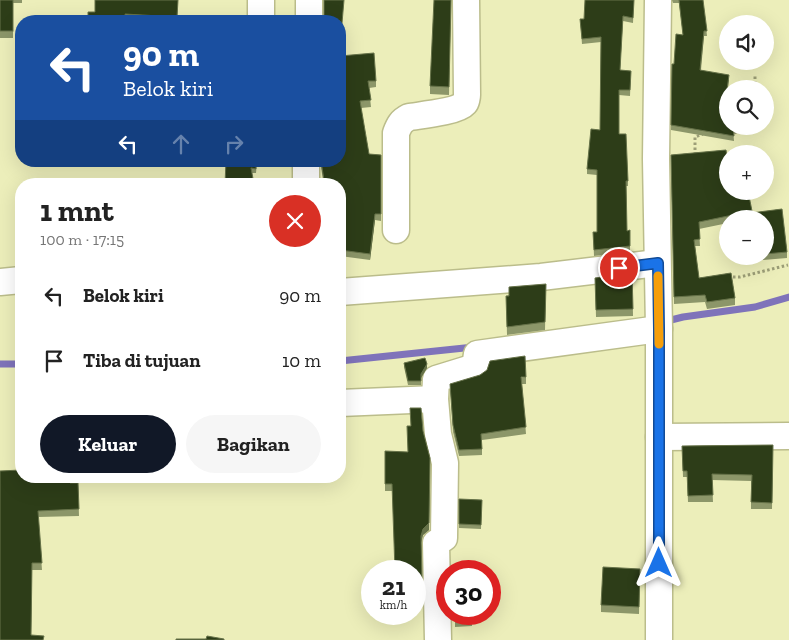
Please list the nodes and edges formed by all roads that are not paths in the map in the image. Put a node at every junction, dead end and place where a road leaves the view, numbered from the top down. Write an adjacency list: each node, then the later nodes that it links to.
1 (261, 0): 5 (street)
2 (309, 0): 6 (street)
3 (466, 0): 7 (street)
4 (658, 0): 8 (street)
5 (261, 15)
6 (309, 15)
7 (396, 230)
8 (658, 263): 11 (street); 12 (street)
9 (15, 281): 10 (street)
10 (0, 282)
11 (346, 292)
12 (659, 329): 13 (street); 16 (street)
13 (435, 399): 14 (street); 17 (street)
14 (346, 403)
15 (789, 436): 16 (street)
16 (658, 437): 18 (street)
17 (438, 640)
18 (659, 640)

